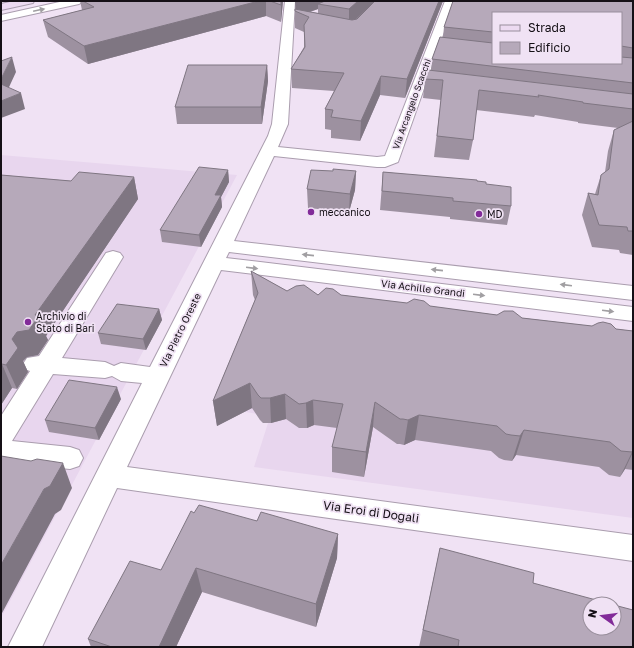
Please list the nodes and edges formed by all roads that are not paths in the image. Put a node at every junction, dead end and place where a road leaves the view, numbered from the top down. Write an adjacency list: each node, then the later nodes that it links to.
1 (29, 1): 5 (main road)
2 (79, 1): 6 (street, one-way to 2)
3 (290, 1): 11 (street, Via Pietro Oreste)
4 (450, 1): 7 (street, Via Arcangelo Scacchi)
5 (1, 7)
6 (1, 18)
7 (432, 49): 8 (street); 9 (street, Via Arcangelo Scacchi)
8 (447, 51)
9 (420, 82): 10 (street); 11 (street, Via Arcangelo Scacchi)
10 (436, 84)
11 (269, 151): 12 (street, Via Pietro Oreste)
12 (218, 254): 14 (street, Via Achille Grandi, one-way to 12); 15 (street, Via Achille Grandi, one-way to 15); 17 (street, Via Pietro Oreste)
13 (113, 257): 16 (street)
14 (633, 293)
15 (633, 314)
16 (40, 364): 17 (street); 18 (street)
17 (158, 377): 21 (street, Via Pietro Oreste)
18 (1, 437)
19 (1, 451): 20 (street)
20 (70, 458)
21 (109, 476): 22 (street, Via Eroi di Dogali); 23 (street, Via Pietro Oreste)
22 (633, 548)
23 (25, 647)

